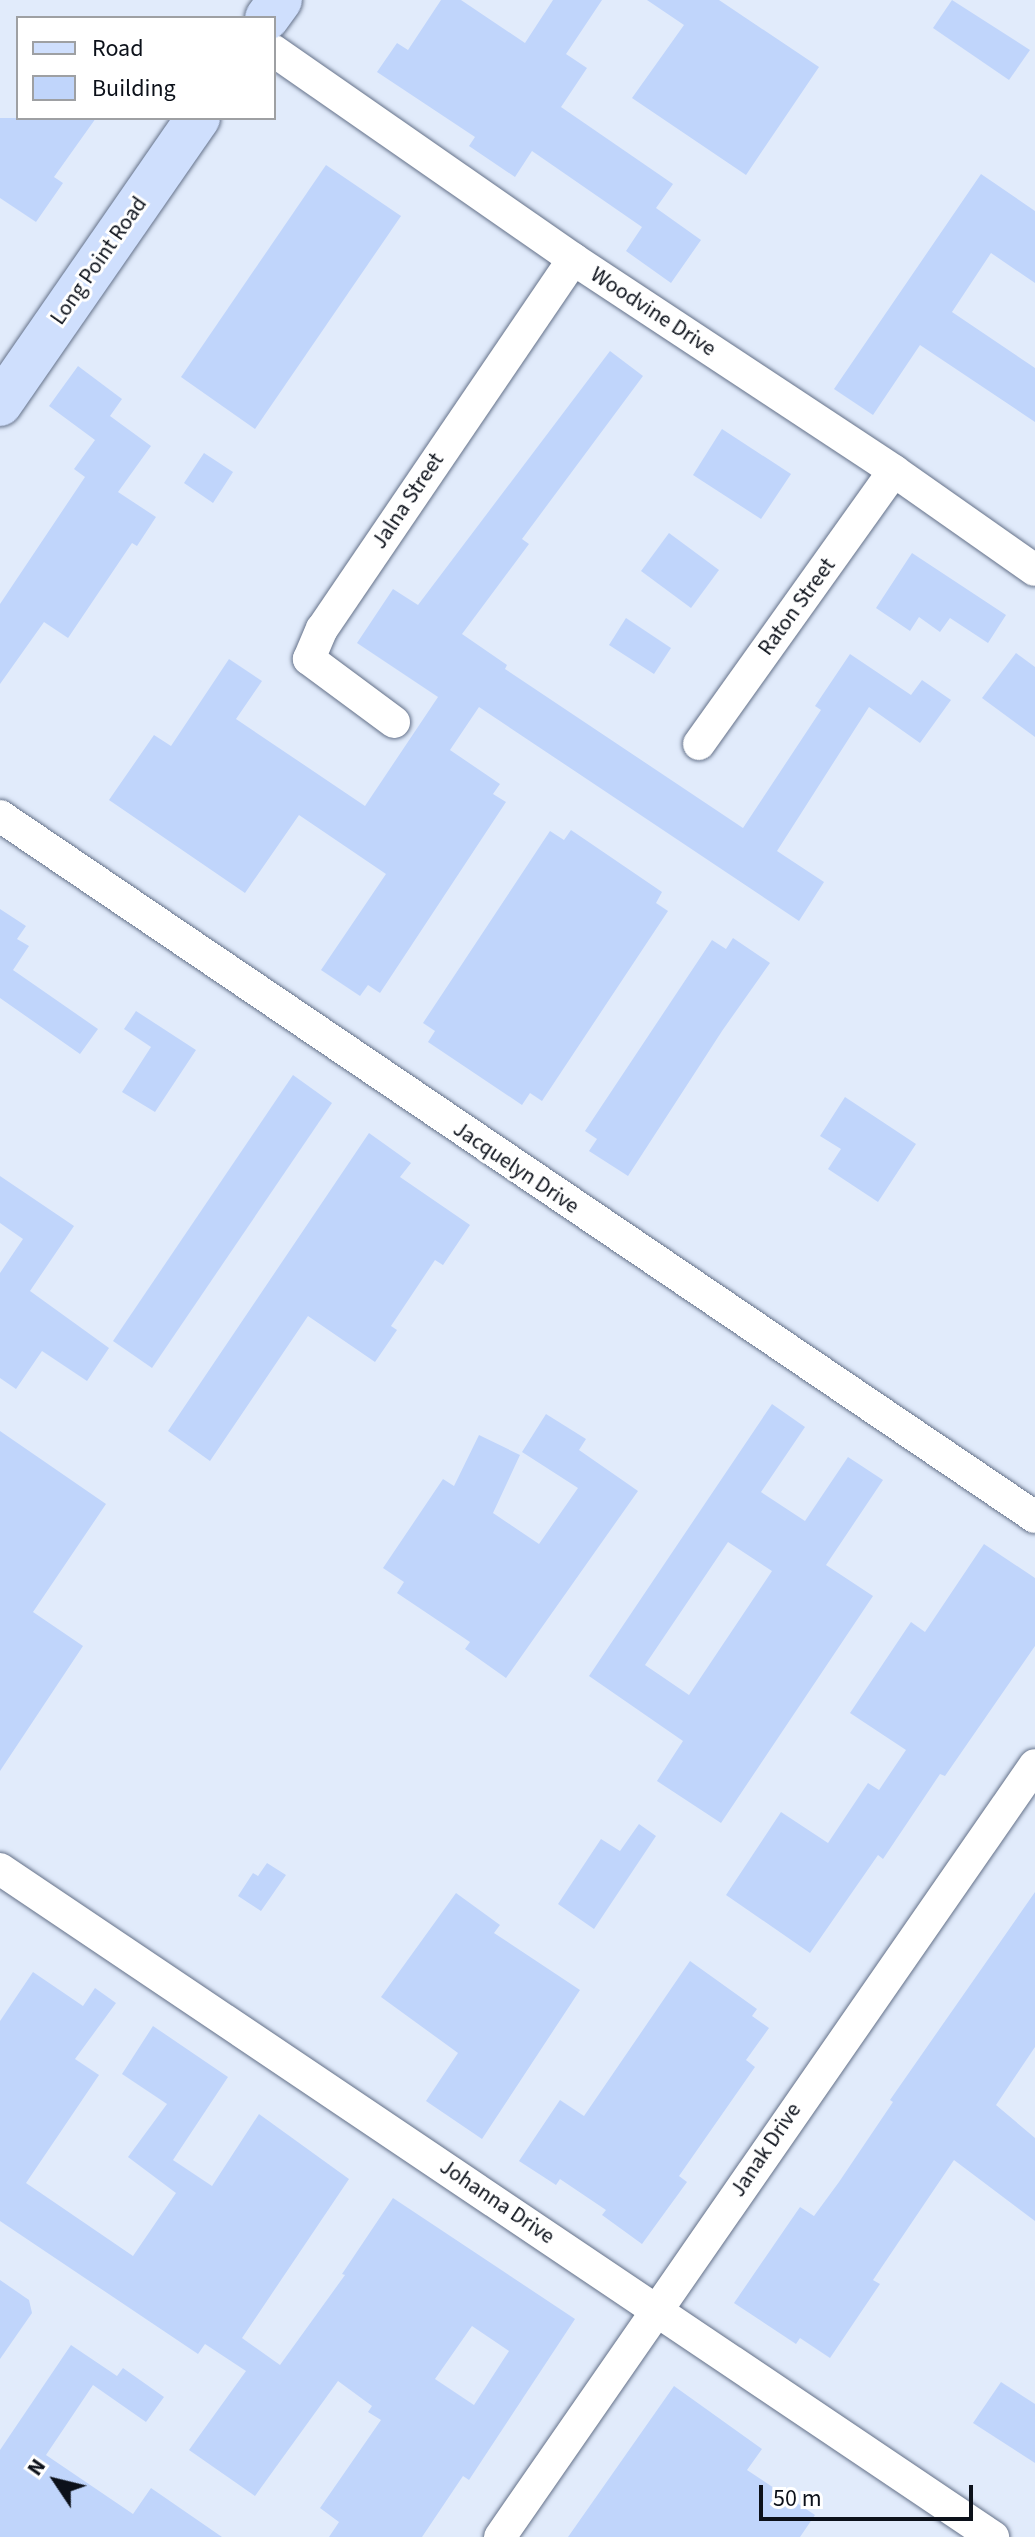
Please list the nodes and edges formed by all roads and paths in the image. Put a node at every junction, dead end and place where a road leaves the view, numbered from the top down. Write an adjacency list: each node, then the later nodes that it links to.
1 (276, 52): 3 (street, Woodvine Drive)
2 (197, 120): 4 (main road, Long Point Road)
3 (573, 259): 5 (street, Woodvine Drive); 7 (street, Jalna Street)
4 (0, 404)
5 (894, 471): 6 (street, Woodvine Drive); 8 (street, Raton Street)
6 (1035, 570)
7 (394, 722)
8 (699, 744)
9 (0, 816): 10 (street, Jacquelyn Drive)
10 (1035, 1517)
11 (1035, 1765): 13 (street, Janak Drive)
12 (0, 1869): 13 (street, Johanna Drive)
13 (657, 2309): 14 (street, Janak Drive); 15 (street, Johanna Drive)
14 (500, 2537)
15 (993, 2537)

